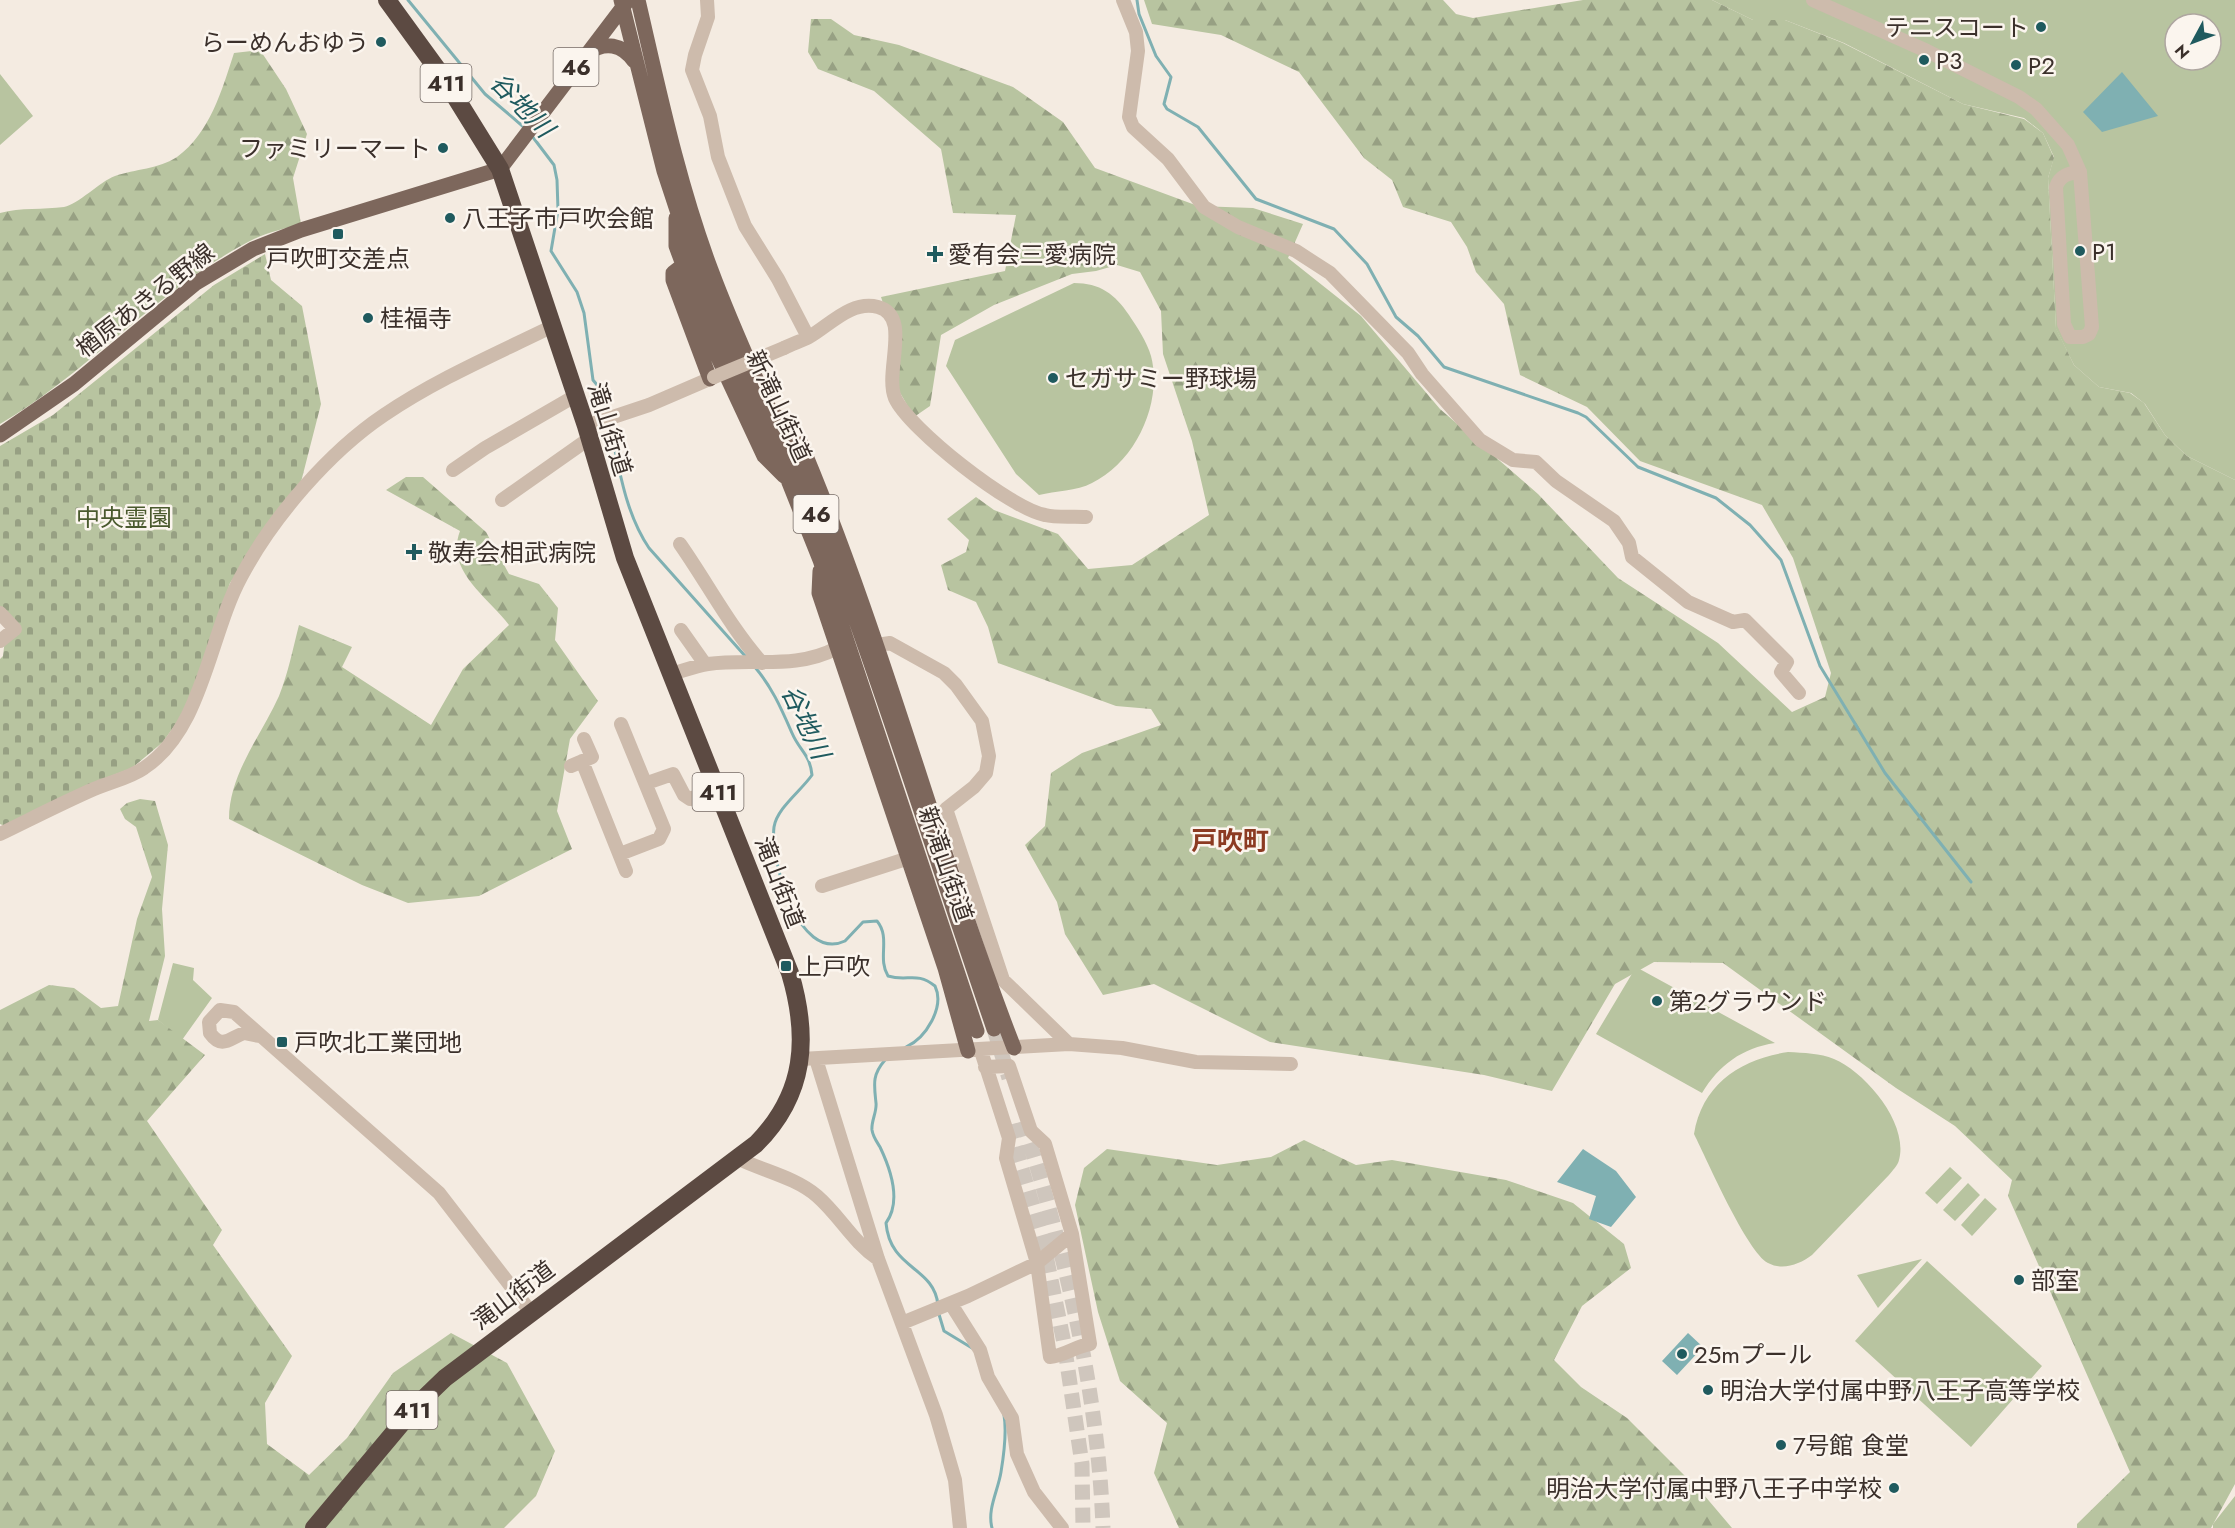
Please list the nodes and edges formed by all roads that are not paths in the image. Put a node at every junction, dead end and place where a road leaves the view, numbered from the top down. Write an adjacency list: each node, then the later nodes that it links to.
1 (387, 0): 9 (highway, 滝山街道 / 411)
2 (638, 0): 17 (main road, 新滝山街道 / 46)
3 (707, 0): 14 (street)
4 (1123, 0): 34 (street)
5 (1813, 0): 10 (street)
6 (624, 3): 7 (main road, 46); 8 (main road, 新滝山街道 / 46)
7 (585, 55): 8 (main road); 9 (main road, 46)
8 (635, 63): 11 (main road, 新滝山街道 / 46)
9 (500, 169): 13 (highway, 滝山街道 / 411); 19 (main road, 楢原あきる野線)
10 (2080, 172): 10 (street)
11 (676, 211): 12 (main road, 46); 21 (main road, 新滝山街道 / 46)
12 (682, 266): 15 (main road, 46); 21 (main road, 46)
13 (553, 326): 16 (highway, 滝山街道 / 411); 40 (street)
14 (808, 337): 15 (street, bridge); 23 (street)
15 (712, 378): 18 (street)
16 (575, 396): 18 (highway, 滝山街道 / 411); 20 (street)
17 (770, 412): 29 (main road, 46); 45 (main road, 新滝山街道 / 46)
18 (591, 429): 22 (street); 33 (highway, 滝山街道 / 411)
19 (0, 435)
20 (453, 470)
21 (789, 480): 25 (main road, 新滝山街道 / 46)
22 (502, 500)
23 (1086, 517)
24 (680, 544): 31 (street)
25 (820, 560): 30 (main road, 46); 46 (main road, 新滝山街道 / 46)
26 (0, 613): 28 (street)
27 (681, 630): 32 (street)
28 (0, 642)
29 (877, 645): 39 (main road, 46); 39 (street)
30 (837, 648): 31 (street); 42 (main road, 46)
31 (760, 663): 32 (street)
32 (705, 664): 33 (street)
33 (671, 674): 38 (highway, 滝山街道 / 411)
34 (1799, 693)
35 (621, 724): 37 (street)
36 (585, 739): 41 (street)
37 (647, 783): 38 (street); 41 (street)
38 (717, 788): 51 (highway, 滝山街道 / 411)
39 (939, 812): 48 (street); 49 (main road, 46)
40 (0, 834)
41 (620, 854): 43 (street)
42 (909, 858): 44 (street); 50 (main road, 46)
43 (626, 871)
44 (822, 886)
45 (994, 1029)
46 (977, 1031)
47 (259, 1036): 59 (street)
48 (1069, 1044): 49 (street); 52 (street)
49 (1014, 1048): 50 (street)
50 (975, 1051): 51 (street); 53 (street)
51 (808, 1059): 54 (highway, 滝山街道 / 411); 56 (street)
52 (1291, 1064)
53 (986, 1067): 55 (street); 57 (street)
54 (737, 1158): 56 (street); 59 (highway, 滝山街道 / 411)
55 (1072, 1234): 57 (street); 57 (street)
56 (878, 1259): 60 (street)
57 (1037, 1263): 58 (street)
58 (951, 1304): 60 (street); 63 (street)
59 (530, 1311): 61 (highway, 滝山街道 / 411)
60 (902, 1323): 62 (street)
61 (314, 1528)
62 (960, 1528)
63 (1062, 1528)

